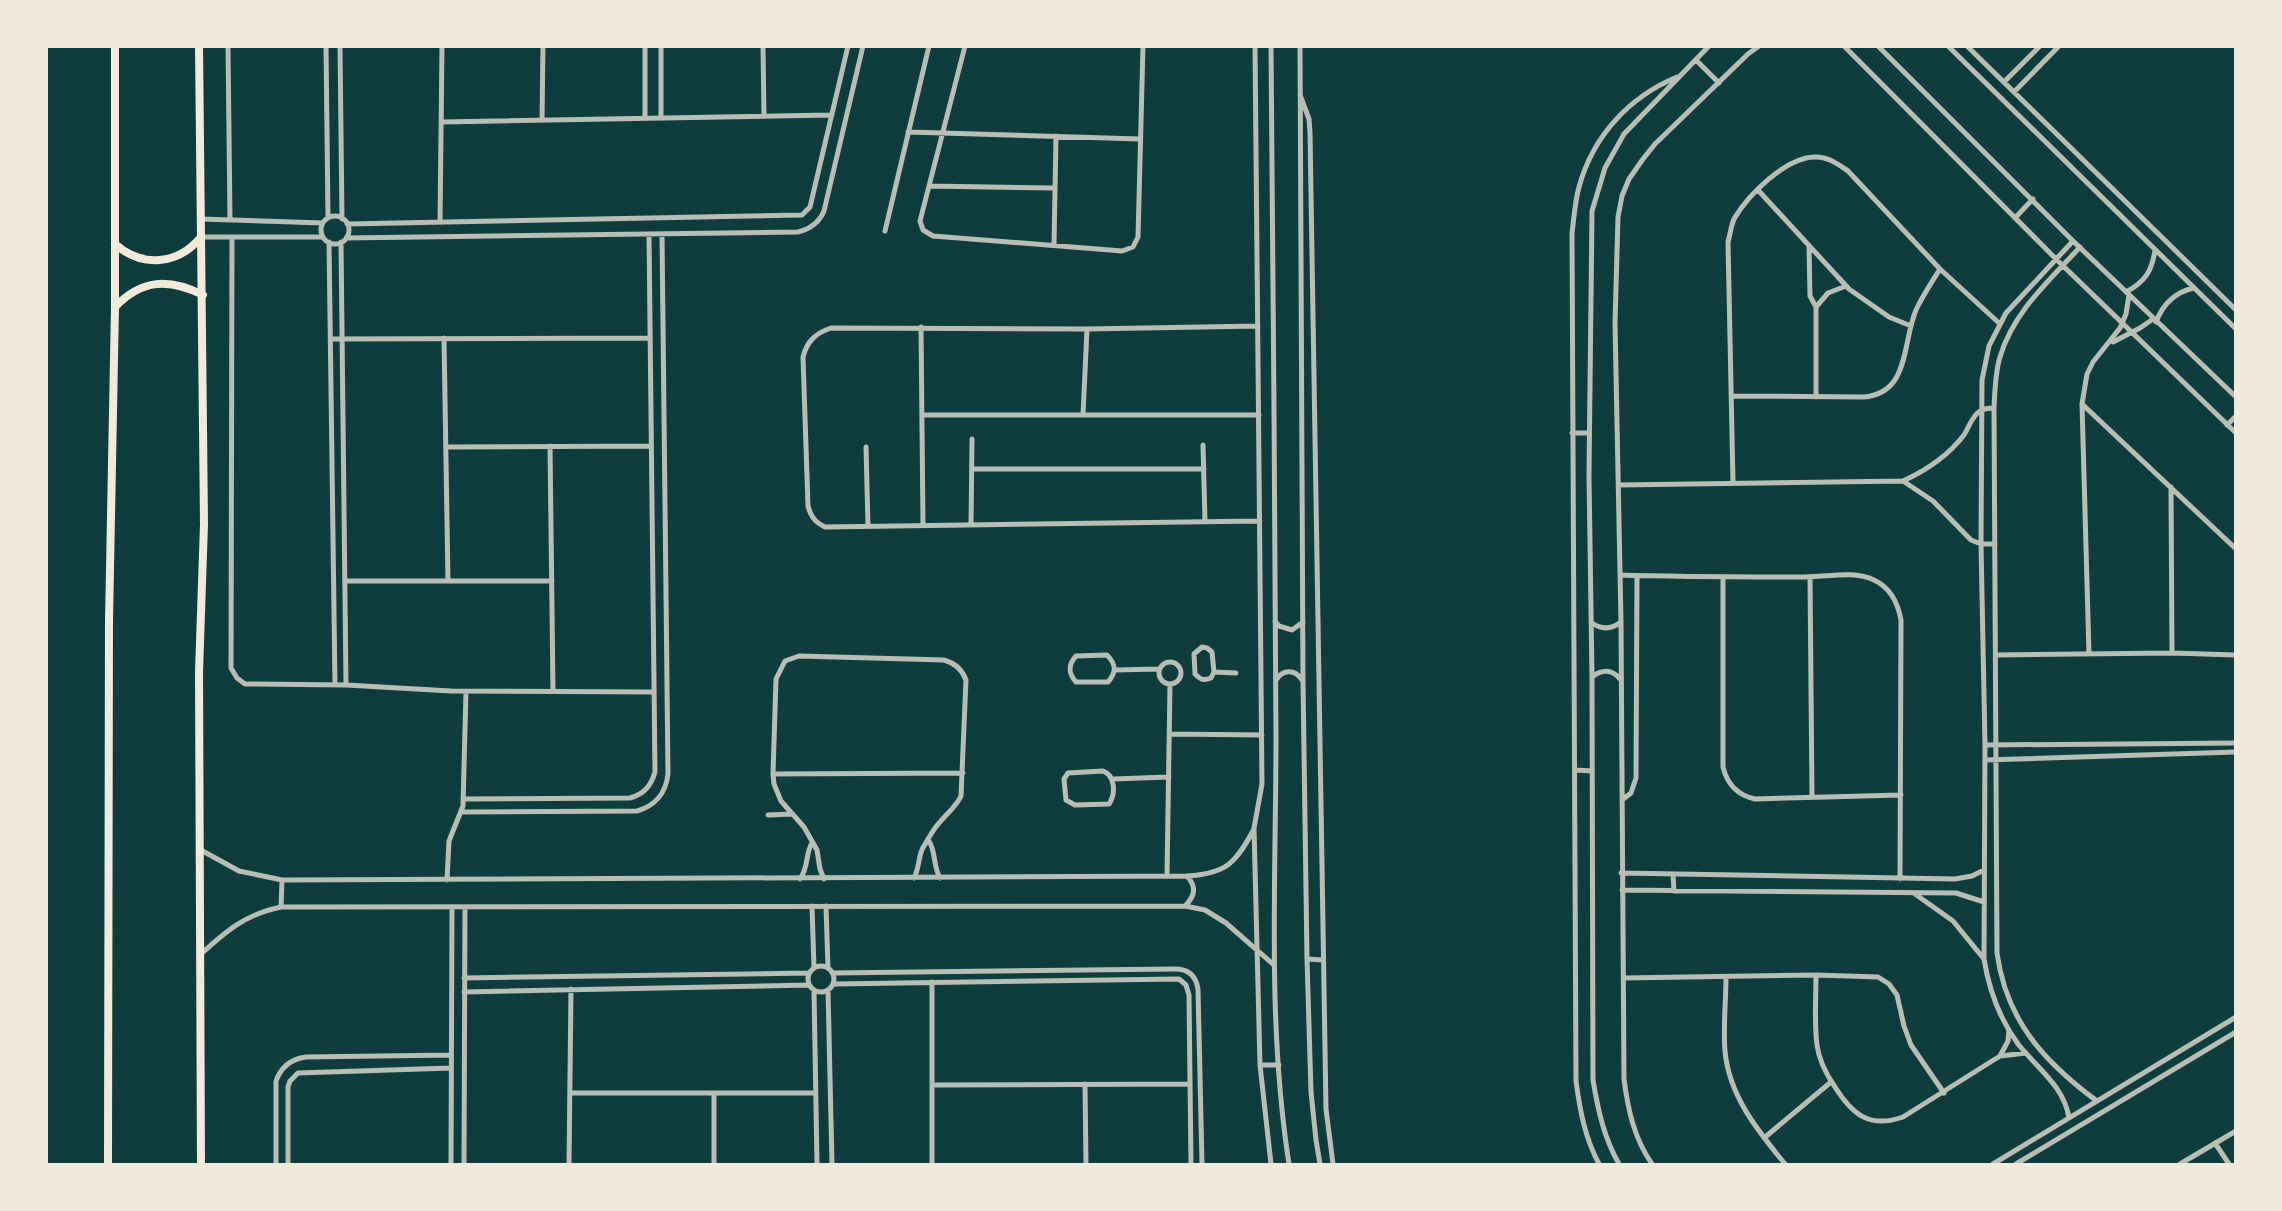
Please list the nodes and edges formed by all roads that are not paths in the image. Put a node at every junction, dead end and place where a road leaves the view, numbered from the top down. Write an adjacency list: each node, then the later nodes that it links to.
1 (115, 46): 69 (main road)
2 (200, 46): 51 (main road)
3 (228, 46): 52 (street)
4 (326, 46): 28 (street)
5 (340, 46): 29 (street)
6 (441, 46): 40 (street)
7 (543, 46): 39 (street)
8 (645, 46): 37 (street)
9 (661, 46): 38 (street)
10 (763, 46): 36 (street)
11 (848, 46): 35 (street)
12 (863, 46): 60 (street)
13 (928, 46): 41 (street)
14 (965, 46): 42 (street)
15 (1143, 46): 44 (street)
16 (1255, 46): 89 (street)
17 (1271, 46): 141 (street)
18 (1300, 46): 34 (street)
19 (1709, 46): 27 (street)
20 (1760, 46): 32 (street)
21 (1844, 46): 50 (street)
22 (1878, 46): 48 (street)
23 (1948, 46): 73 (street)
24 (1967, 46): 31 (street)
25 (2040, 46): 31 (street)
26 (2059, 46): 33 (street)
27 (1696, 60): 30 (street); 32 (street)
28 (326, 76): 29 (street); 49 (street)
29 (340, 76): 55 (street)
30 (1680, 76): 109 (street); 111 (street)
31 (2004, 82): 33 (street)
32 (1719, 83): 122 (street)
33 (2014, 92): 83 (street)
34 (1299, 93): 142 (street); 220 (street)
35 (832, 115): 36 (street); 53 (street)
36 (764, 116): 38 (street)
37 (645, 118): 38 (street); 39 (street)
38 (661, 118)
39 (542, 120): 40 (street)
40 (441, 122): 56 (street)
41 (908, 132): 42 (street); 58 (street)
42 (943, 133): 43 (street); 45 (street)
43 (1056, 136): 44 (street); 46 (street)
44 (1140, 139): 70 (street)
45 (929, 186): 46 (street); 70 (street)
46 (1055, 188): 70 (street)
47 (1758, 190): 71 (street); 76 (street); 98 (street)
48 (2033, 199): 50 (street); 67 (street)
49 (328, 218): 55 (street); 57 (street)
50 (2015, 218): 74 (street)
51 (200, 219): 52 (street); 63 (main road)
52 (230, 219): 54 (street)
53 (542, 220): 56 (street); 61 (street)
54 (261, 221): 57 (street); 62 (street)
55 (345, 221): 56 (street); 66 (street)
56 (440, 222)
57 (323, 223): 65 (street)
58 (885, 231)
59 (649, 234): 60 (street); 61 (street); 94 (street)
60 (662, 234): 185 (street)
61 (542, 235): 66 (street)
62 (262, 236): 64 (street); 65 (street)
63 (201, 237): 64 (street); 69 (main road); 80 (main road)
64 (232, 237): 160 (street)
65 (323, 237): 68 (street)
66 (344, 240): 68 (street); 96 (street)
67 (2073, 241): 72 (street); 74 (street)
68 (329, 242): 95 (street)
69 (115, 244): 81 (main road)
70 (1054, 245)
71 (1809, 246): 77 (street); 82 (street)
72 (2080, 248): 75 (street); 79 (street)
73 (2155, 250): 78 (street); 79 (street)
74 (2056, 259): 75 (street); 85 (street)
75 (2063, 266): 86 (street); 102 (street)
76 (1940, 269): 85 (street); 87 (street)
77 (1846, 286): 82 (street); 87 (street)
78 (2194, 288): 84 (street); 91 (street)
79 (2127, 293): 84 (street); 86 (street)
80 (203, 295): 81 (main road); 191 (main road)
81 (115, 307): 260 (main road)
82 (1816, 307): 99 (street)
83 (2235, 310)
84 (2155, 320): 92 (street); 100 (street)
85 (1999, 323): 103 (street)
86 (2123, 323): 92 (street); 97 (street)
87 (1911, 326): 99 (street)
88 (921, 327): 90 (street); 104 (street); 128 (street)
89 (1258, 327): 90 (street); 106 (street)
90 (1087, 329): 105 (street)
91 (2235, 329)
92 (2132, 332): 97 (street); 108 (street)
93 (444, 338): 94 (street); 96 (street); 116 (street)
94 (650, 338): 115 (street)
95 (330, 339): 96 (street); 139 (street)
96 (342, 339): 136 (street)
97 (2109, 344): 101 (street)
98 (1731, 396): 99 (street); 121 (street)
99 (1816, 397)
100 (2235, 398)
101 (2082, 404): 123 (street); 146 (street)
102 (1994, 408): 103 (street); 130 (street)
103 (1982, 410): 120 (street); 129 (street)
104 (922, 415): 105 (street); 126 (street)
105 (1083, 415): 106 (street)
106 (1259, 415): 124 (street)
107 (2235, 416): 108 (street)
108 (2227, 425): 110 (street)
109 (1572, 433): 111 (street); 173 (street)
110 (2235, 433)
111 (1589, 434): 144 (street)
112 (972, 439): 118 (street)
113 (1203, 445): 119 (street)
114 (550, 446): 115 (street); 116 (street); 138 (street)
115 (651, 446): 164 (street)
116 (446, 447): 137 (street)
117 (866, 447): 128 (street)
118 (972, 469): 119 (street); 127 (street)
119 (1204, 469): 125 (street)
120 (1903, 481): 121 (street); 129 (street)
121 (1733, 483): 122 (street)
122 (1618, 485): 132 (street)
123 (2171, 488): 131 (street); 145 (street)
124 (1260, 521): 125 (street); 166 (street)
125 (1205, 522): 127 (street)
126 (923, 525): 127 (street); 128 (street)
127 (971, 525)
128 (868, 526)
129 (1981, 544): 130 (street); 168 (street)
130 (1995, 544): 147 (street)
131 (2235, 549)
132 (1620, 575): 133 (street); 143 (street)
133 (1637, 576): 134 (street); 184 (street)
134 (1723, 577): 135 (street); 182 (street)
135 (1810, 577): 181 (street); 182 (street)
136 (346, 581): 137 (street); 140 (street)
137 (448, 581): 138 (street)
138 (552, 581): 163 (street)
139 (334, 594): 140 (street); 160 (street)
140 (346, 595): 161 (street)
141 (1275, 621): 142 (street); 156 (street)
142 (1303, 622): 157 (street)
143 (1621, 622): 144 (street); 158 (street)
144 (1592, 623): 155 (street)
145 (2172, 653): 146 (street); 148 (street)
146 (2090, 654): 147 (street)
147 (1996, 655): 169 (street)
148 (2235, 655)
149 (1179, 666): 150 (street); 151 (street); 159 (street)
150 (1194, 666): 153 (street); 153 (street)
151 (1159, 669): 152 (street); 159 (street)
152 (1115, 670): 152 (street)
153 (1214, 672): 154 (street)
154 (1236, 673)
155 (1592, 677): 158 (street); 174 (street)
156 (1276, 681): 157 (street); 180 (street)
157 (1303, 681): 218 (street)
158 (1621, 681): 184 (street)
159 (1170, 684): 165 (street)
160 (335, 685): 161 (street)
161 (346, 685): 162 (street)
162 (466, 691): 163 (street); 183 (street)
163 (553, 691): 164 (street)
164 (654, 692): 183 (street)
165 (1170, 734): 166 (street); 177 (street)
166 (1262, 735): 179 (street)
167 (2235, 743): 169 (street)
168 (1985, 746): 169 (street); 172 (street)
169 (1996, 746): 171 (street)
170 (2235, 752): 171 (street)
171 (1996, 759): 172 (street); 252 (street)
172 (1985, 760): 192 (street)
173 (1575, 771): 174 (street); 278 (street)
174 (1592, 771): 279 (street)
175 (963, 773): 176 (street); 176 (street); 189 (street)
176 (773, 774): 186 (street)
177 (1169, 777): 178 (street); 195 (street)
178 (1113, 779): 178 (street)
179 (1262, 784): 180 (street); 188 (street)
180 (1275, 784): 221 (street)
181 (1901, 795): 182 (street); 201 (street)
182 (1812, 797)
183 (464, 799): 185 (street)
184 (1622, 800): 193 (street)
185 (462, 812): 204 (street)
186 (792, 814): 187 (street); 190 (street)
187 (768, 815)
188 (1254, 828): 196 (street); 216 (street)
189 (929, 841): 197 (street); 198 (street)
190 (812, 843): 199 (street); 200 (street)
191 (198, 849): 203 (street); 217 (main road)
192 (1984, 870): 202 (street); 209 (street)
193 (1621, 873): 194 (street); 205 (street)
194 (1673, 874): 201 (street); 206 (street)
195 (1167, 876): 196 (street); 198 (street)
196 (1187, 876): 212 (street)
197 (914, 878): 198 (street); 200 (street)
198 (940, 878)
199 (801, 879): 200 (street); 204 (street)
200 (824, 879)
201 (1900, 879): 202 (street)
202 (1922, 879): 208 (street)
203 (282, 880): 204 (street); 215 (street)
204 (447, 880)
205 (1622, 890): 206 (street); 227 (street)
206 (1674, 891): 207 (street)
207 (1914, 893): 208 (street); 219 (street)
208 (1923, 893): 209 (street)
209 (1984, 902): 219 (street)
210 (812, 906): 211 (street); 214 (street); 223 (street)
211 (826, 906): 212 (street); 222 (street)
212 (1185, 906): 216 (street)
213 (452, 907): 214 (street); 215 (street); 239 (street)
214 (465, 907): 226 (street)
215 (281, 908): 217 (street)
216 (1257, 951): 221 (street); 241 (street)
217 (199, 956): 261 (main road)
218 (1307, 959): 220 (street); 276 (street)
219 (1984, 959): 236 (street)
220 (1323, 960): 277 (street)
221 (1274, 965): 242 (street)
222 (830, 970): 223 (street); 229 (street); 273 (street)
223 (812, 971): 226 (street); 230 (street)
224 (1816, 975): 225 (street); 244 (street); 251 (street)
225 (1726, 977): 227 (street); 256 (street)
226 (464, 978): 234 (street)
227 (1624, 978): 280 (street)
228 (932, 982): 229 (street); 246 (street); 247 (street)
229 (834, 984): 233 (street)
230 (809, 985): 231 (street); 232 (street)
231 (571, 989): 234 (street); 248 (street)
232 (814, 990): 233 (street); 250 (street)
233 (828, 990): 269 (street)
234 (464, 992): 265 (street)
235 (2235, 1017): 252 (street)
236 (2009, 1030): 238 (street); 240 (street)
237 (2235, 1032): 258 (street)
238 (2026, 1053): 240 (street); 253 (street)
239 (451, 1055): 243 (street); 262 (street)
240 (2000, 1056): 251 (street)
241 (1260, 1065): 242 (street); 274 (street)
242 (1279, 1065): 275 (street)
243 (451, 1068): 263 (street); 264 (street)
244 (1831, 1082): 251 (street); 256 (street)
245 (1084, 1084): 246 (street); 247 (street); 271 (street)
246 (1190, 1084): 272 (street)
247 (932, 1085): 270 (street)
248 (570, 1093): 249 (street); 266 (street)
249 (714, 1093): 250 (street); 267 (street)
250 (816, 1093): 268 (street)
251 (1944, 1093)
252 (2097, 1101): 253 (street)
253 (2069, 1118): 255 (street)
254 (2235, 1131): 257 (street)
255 (2042, 1134): 258 (street); 282 (street)
256 (1764, 1138): 281 (street)
257 (2215, 1143): 285 (street); 286 (street)
258 (2048, 1145): 259 (street)
259 (2029, 1157): 283 (street); 284 (street)
260 (108, 1164)
261 (201, 1164)
262 (276, 1164)
263 (288, 1164)
264 (451, 1164)
265 (464, 1164)
266 (569, 1164)
267 (714, 1164)
268 (817, 1164)
269 (832, 1164)
270 (932, 1164)
271 (1086, 1164)
272 (1191, 1164)
273 (1202, 1164)
274 (1271, 1164)
275 (1289, 1164)
276 (1320, 1164)
277 (1333, 1164)
278 (1599, 1164)
279 (1619, 1164)
280 (1652, 1164)
281 (1785, 1164)
282 (1993, 1164)
283 (2016, 1164)
284 (2033, 1164)
285 (2180, 1164)
286 (2229, 1164)

